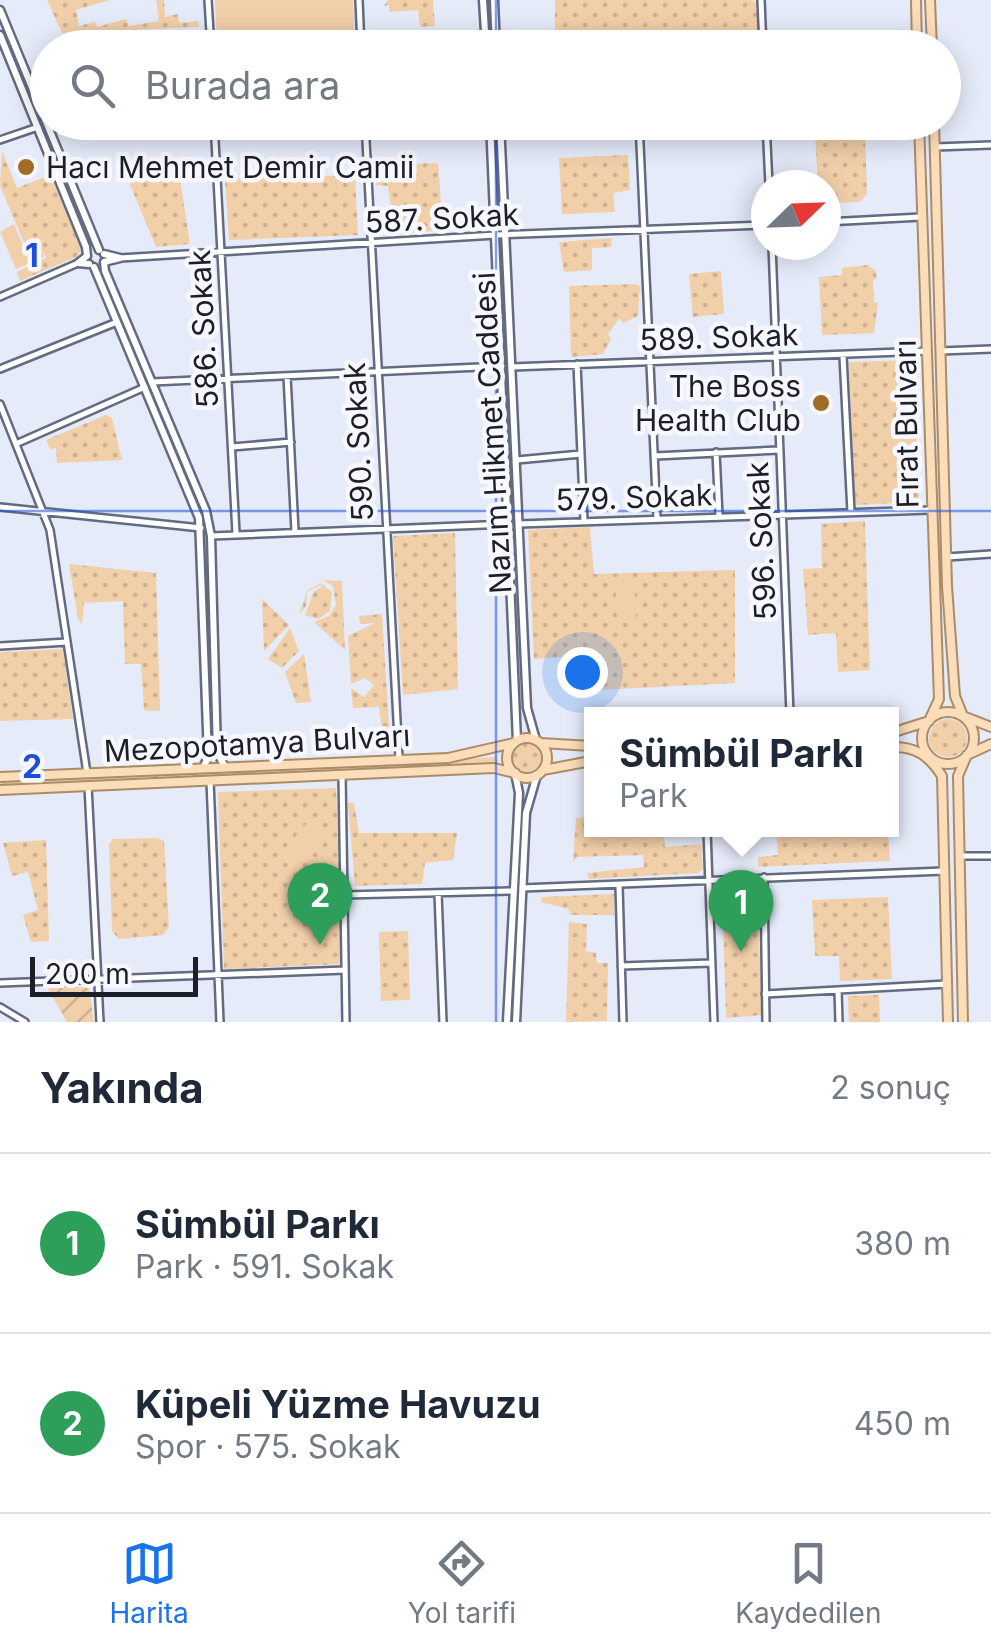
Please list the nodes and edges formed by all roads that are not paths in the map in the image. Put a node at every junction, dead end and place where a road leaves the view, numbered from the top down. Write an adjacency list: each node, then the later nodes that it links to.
1 (208, 0): 9 (street)
2 (359, 0): 10 (street)
3 (483, 0): 11 (main road)
4 (494, 0): 12 (main road)
5 (761, 0): 13 (street)
6 (916, 0): 14 (main road)
7 (930, 0): 15 (main road)
8 (0, 10): 17 (main road)
9 (209, 30)
10 (360, 30)
11 (485, 30)
12 (495, 30)
13 (762, 30)
14 (917, 30)
15 (931, 30)
16 (0, 35): 18 (main road)
17 (30, 81)
18 (30, 107)
19 (30, 129): 20 (street)
20 (0, 140)
21 (43, 140): 45 (main road)
22 (55, 140): 42 (main road)
23 (215, 140): 41 (street, 586. Sokak)
24 (367, 140): 40 (street, 590. Sokak)
25 (491, 140): 38 (main road, Nazım Hikmet Caddesi)
26 (501, 140): 39 (main road, Nazım Hikmet Caddesi)
27 (640, 140): 37 (street)
28 (767, 140): 33 (street)
29 (919, 140): 34 (main road, Fırat Bulvarı)
30 (935, 140): 32 (main road, Fırat Bulvarı)
31 (991, 145): 32 (street)
32 (935, 147): 51 (main road, Fırat Bulvarı)
33 (768, 170)
34 (921, 217): 35 (street); 50 (main road, Fırat Bulvarı)
35 (841, 221)
36 (751, 226): 37 (street, 587. Sokak)
37 (644, 231): 39 (street, 587. Sokak); 54 (street)
38 (496, 235): 39 (street, 587. Sokak); 40 (street, 587. Sokak); 56 (main road, Nazım Hikmet Caddesi)
39 (506, 237): 57 (main road, Nazım Hikmet Caddesi)
40 (371, 245): 41 (street, 587. Sokak); 59 (street, 590. Sokak)
41 (221, 254): 43 (street, 587. Sokak); 61 (street, 586. Sokak)
42 (102, 255): 43 (main road); 45 (main road); 45 (main road); 62 (main road)
43 (120, 258)
44 (773, 260): 52 (street, 596. Sokak)
45 (90, 262): 46 (main road); 48 (main road)
46 (78, 263): 47 (street)
47 (0, 297)
48 (117, 322): 58 (street); 62 (main road)
49 (991, 349): 51 (street)
50 (926, 351): 53 (street, 589. Sokak); 74 (main road, Fırat Bulvarı)
51 (941, 352): 88 (main road, Fırat Bulvarı)
52 (776, 356): 53 (street, 589. Sokak); 54 (street, 589. Sokak); 67 (street, 596. Sokak)
53 (844, 356): 75 (street)
54 (650, 362): 55 (street, 589. Sokak); 70 (street)
55 (576, 364): 57 (street, 589. Sokak); 69 (street)
56 (502, 366): 59 (street); 80 (main road, Nazım Hikmet Caddesi)
57 (512, 366): 71 (main road, Nazım Hikmet Caddesi)
58 (0, 369)
59 (378, 372): 60 (street); 82 (street, 590. Sokak)
60 (287, 376): 61 (street); 64 (street)
61 (228, 377): 62 (street); 66 (street, 586. Sokak)
62 (149, 385): 65 (street); 83 (main road); 86 (main road)
63 (0, 404): 65 (street)
64 (291, 442): 66 (street); 84 (street)
65 (18, 443): 73 (street)
66 (232, 447): 85 (street, 586. Sokak)
67 (779, 450): 68 (street); 76 (street, 596. Sokak)
68 (716, 452): 70 (street); 77 (street)
69 (581, 454): 71 (street); 79 (street)
70 (654, 456): 78 (street)
71 (517, 460): 81 (main road, Nazım Hikmet Caddesi)
72 (0, 507): 73 (street)
73 (43, 510): 83 (street); 89 (street)
74 (930, 510): 75 (street, 579. Sokak); 93 (main road, Fırat Bulvarı)
75 (850, 512): 76 (street, 579. Sokak)
76 (782, 515): 77 (street, 579. Sokak); 91 (street, 596. Sokak)
77 (719, 516): 78 (street, 579. Sokak)
78 (657, 518): 79 (street, 579. Sokak)
79 (584, 521): 81 (street, 579. Sokak)
80 (509, 524): 82 (street); 96 (main road, Nazım Hikmet Caddesi)
81 (519, 524): 97 (main road, Nazım Hikmet Caddesi)
82 (385, 527): 84 (street); 103 (street, 590. Sokak)
83 (200, 528): 106 (main road)
84 (295, 531): 85 (street)
85 (236, 533): 86 (street)
86 (211, 536): 105 (main road)
87 (991, 554): 88 (street)
88 (947, 557): 92 (main road, Fırat Bulvarı)
89 (67, 642): 90 (street); 108 (street)
90 (0, 646)
91 (790, 707)
92 (963, 716): 93 (main road); 94 (main road); 101 (main road)
93 (929, 721): 95 (main road); 102 (main road)
94 (991, 727)
95 (899, 730)
96 (515, 742): 97 (main road); 103 (main road, Mezopotamya Bulvarı); 109 (main road)
97 (538, 742): 99 (main road); 107 (main road)
98 (991, 744): 101 (main road)
99 (584, 745)
100 (899, 746): 102 (main road)
101 (967, 755): 102 (main road); 116 (main road)
102 (930, 757): 118 (main road)
103 (399, 758): 105 (main road, Mezopotamya Bulvarı)
104 (584, 763): 107 (main road)
105 (224, 765): 106 (main road, Mezopotamya Bulvarı)
106 (204, 766): 108 (main road, Mezopotamya Bulvarı)
107 (540, 772): 109 (main road); 122 (main road)
108 (87, 773): 111 (main road, Mezopotamya Bulvarı)
109 (514, 773): 110 (main road); 123 (main road)
110 (342, 775): 112 (main road); 125 (street)
111 (0, 777)
112 (210, 781): 113 (main road); 129 (street)
113 (88, 786): 114 (main road); 130 (street)
114 (0, 790)
115 (707, 837): 120 (street)
116 (959, 856): 117 (street); 148 (main road)
117 (991, 856)
118 (944, 871): 119 (street); 132 (main road)
119 (764, 877): 120 (street); 134 (street)
120 (710, 879): 121 (street); 126 (street)
121 (619, 886): 122 (street); 127 (street)
122 (522, 888): 142 (main road)
123 (513, 891): 124 (street); 141 (main road)
124 (438, 892): 125 (street); 140 (street)
125 (344, 896): 128 (street)
126 (711, 963): 127 (street); 144 (street)
127 (622, 966): 143 (street)
128 (345, 970): 129 (street); 139 (street)
129 (218, 975): 130 (street); 138 (street)
130 (95, 978): 131 (street); 137 (street)
131 (0, 983)
132 (947, 984): 133 (street); 147 (main road)
133 (838, 990): 134 (street); 146 (street)
134 (765, 994): 145 (street)
135 (0, 1007): 136 (street)
136 (25, 1022)
137 (100, 1022)
138 (220, 1022)
139 (346, 1022)
140 (443, 1022)
141 (506, 1022)
142 (516, 1022)
143 (623, 1022)
144 (714, 1022)
145 (766, 1022)
146 (838, 1022)
147 (948, 1022)
148 (963, 1022)

